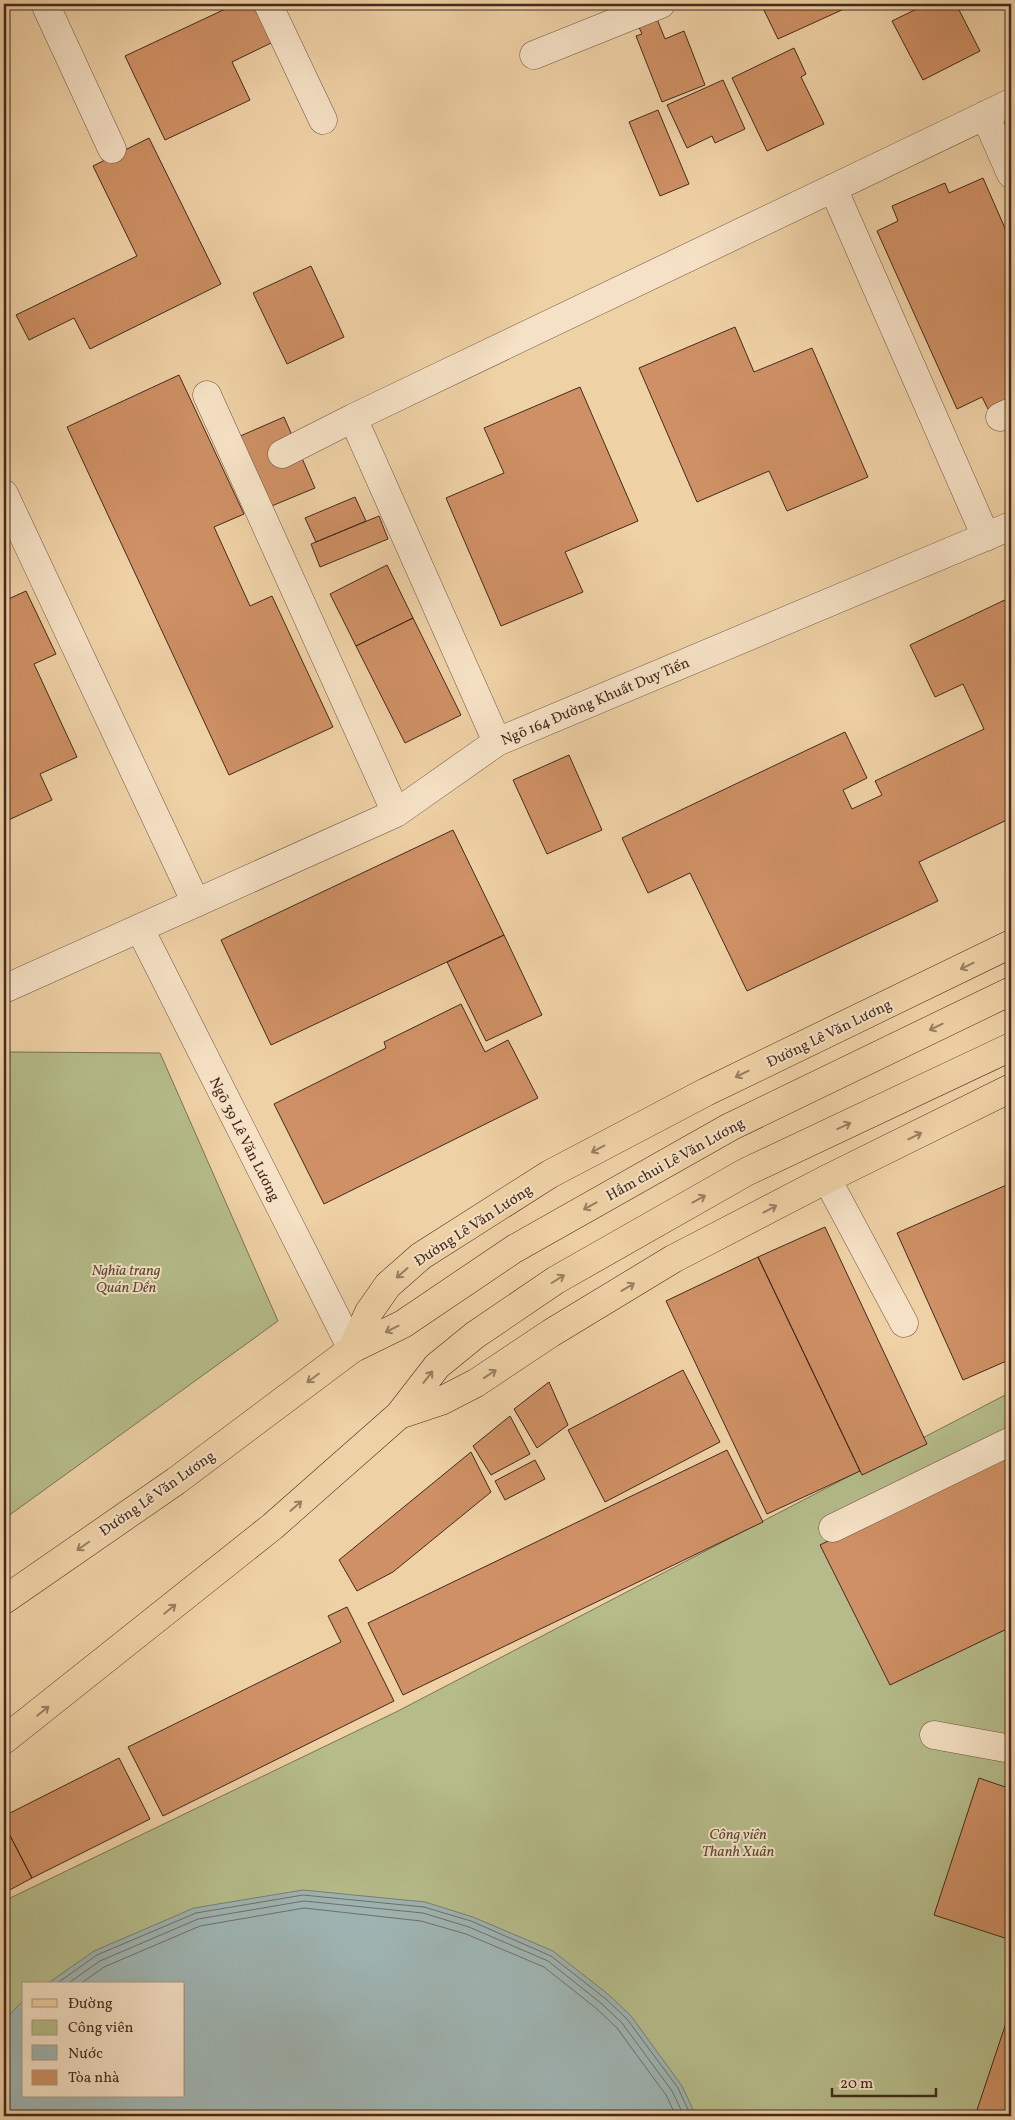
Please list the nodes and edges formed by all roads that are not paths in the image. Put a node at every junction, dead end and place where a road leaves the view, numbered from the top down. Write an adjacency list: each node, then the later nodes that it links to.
1 (45, 4): 8 (street)
2 (268, 4): 7 (street)
3 (661, 4): 4 (street)
4 (534, 55)
5 (1011, 102): 6 (street)
6 (985, 115): 9 (street); 10 (street)
7 (323, 120)
8 (112, 149)
9 (1011, 174)
10 (833, 188): 12 (street); 16 (street)
11 (207, 395): 18 (street)
12 (353, 418): 13 (street); 17 (street)
13 (282, 454)
14 (4, 494): 19 (street)
15 (1011, 526): 16 (street, Ngõ 164 Đường Khuất Duy Tiến)
16 (986, 538): 17 (street, Ngõ 164 Đường Khuất Duy Tiến)
17 (497, 742): 18 (street, Ngõ 164 Đường Khuất Duy Tiến)
18 (396, 814): 19 (street, Ngõ 164 Đường Khuất Duy Tiến)
19 (196, 903): 20 (street, Ngõ 164 Đường Khuất Duy Tiến)
20 (140, 928): 22 (street, Ngõ 164 Đường Khuất Duy Tiến); 28 (street, Ngõ 39 Lê Văn Lương)
21 (1011, 944): 28 (main road, Đường Lê Văn Lương, one-way to 28)
22 (4, 989)
23 (1011, 991): 28 (main road, Hầm chui Lê Văn Lương, one-way to 28)
24 (1011, 1047): 29 (main road, one-way to 24)
25 (1011, 1088): 26 (main road, one-way to 25)
26 (827, 1179): 27 (street); 29 (main road, one-way to 26)
27 (904, 1323)
28 (352, 1349): 32 (main road, Đường Lê Văn Lương, one-way to 32)
29 (399, 1416): 34 (main road, one-way to 29)
30 (1011, 1441): 31 (street)
31 (833, 1528)
32 (4, 1600)
33 (934, 1735): 35 (street)
34 (4, 1740)
35 (1011, 1749)

